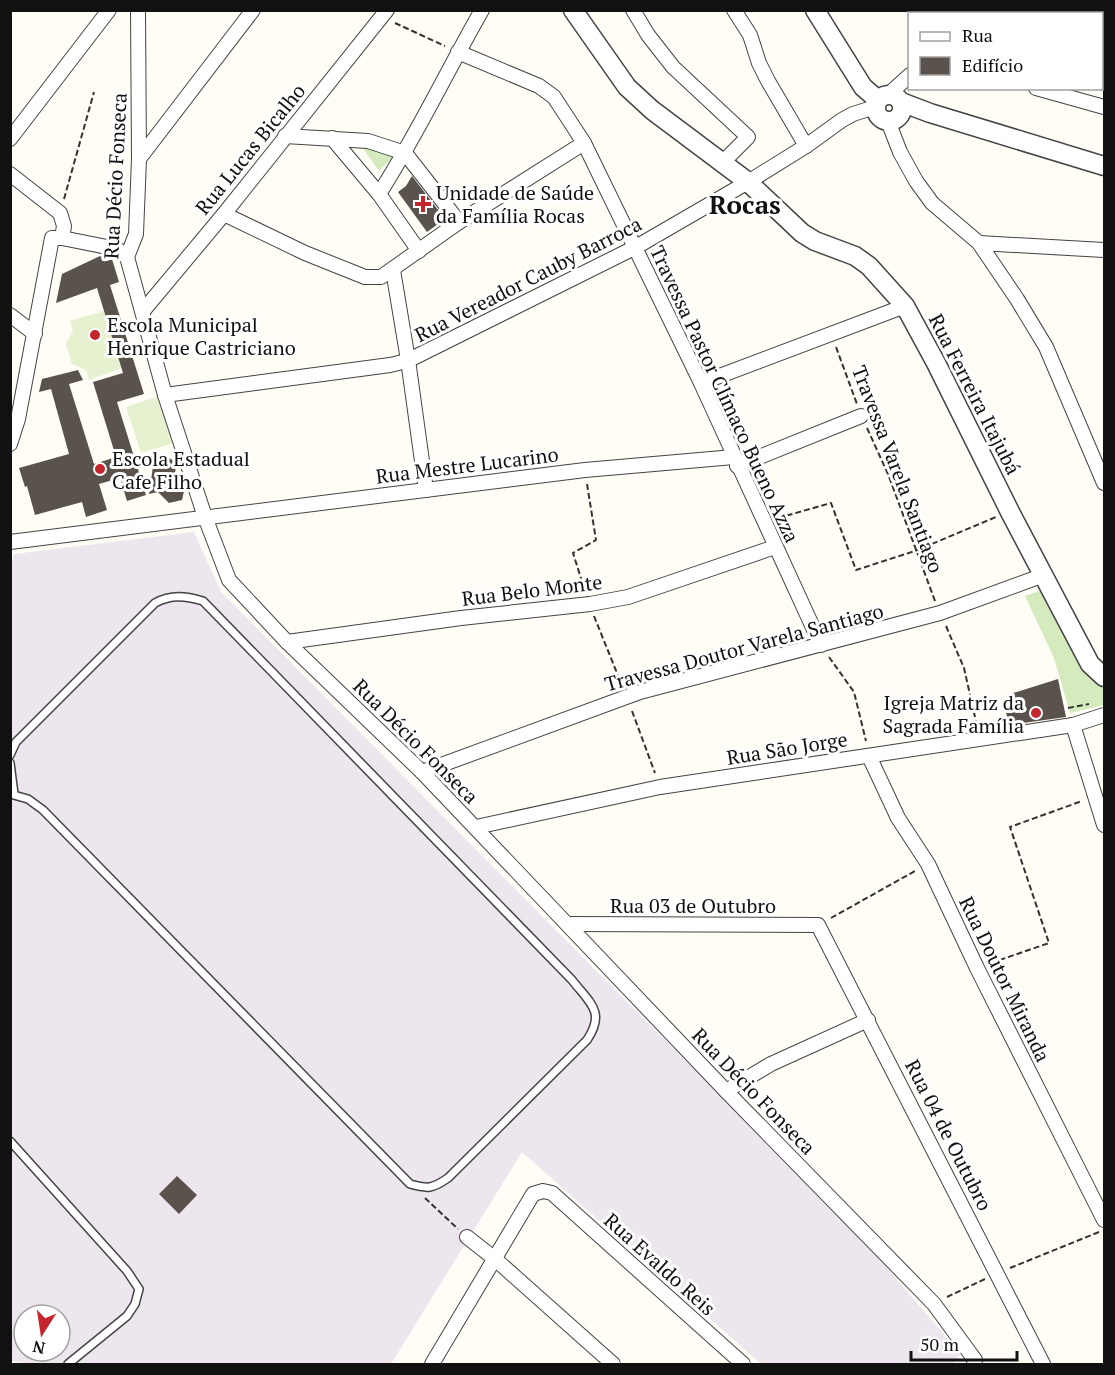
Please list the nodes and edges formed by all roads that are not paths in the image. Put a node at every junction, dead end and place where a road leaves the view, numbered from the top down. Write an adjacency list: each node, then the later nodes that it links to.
1 (109, 10): 18 (street)
2 (138, 10): 22 (street, Rua Décio Fonseca)
3 (253, 10): 22 (street)
4 (482, 10): 10 (street)
5 (573, 10): 23 (street, Rua Ferreira Itajubá)
6 (633, 10): 23 (street)
7 (734, 10): 20 (street)
8 (815, 10): 14 (street)
9 (381, 13): 16 (street, Rua Lucas Bicalho)
10 (458, 52): 19 (street, Travessa Pastor Clímaco Bueno Azza); 21 (street)
11 (908, 77): 14 (street)
12 (908, 81): 14 (street)
13 (1043, 90): 15 (street)
14 (890, 106): 20 (street, Rua Vereador Cauby Barroca); 24 (street); 31 (street)
15 (1104, 107)
16 (285, 136): 17 (street); 28 (street, Rua Lucas Bicalho)
17 (332, 138): 21 (street); 27 (street)
18 (10, 139)
19 (584, 142): 29 (street); 32 (street, Travessa Pastor Clímaco Bueno Azza)
20 (806, 146): 26 (street, Rua Vereador Cauby Barroca)
21 (405, 153): 27 (street); 29 (street)
22 (140, 159): 35 (street, Rua Décio Fonseca)
23 (722, 163): 26 (street, Rua Ferreira Itajubá)
24 (1104, 166)
25 (10, 174): 30 (street)
26 (748, 182): 32 (street, Rua Vereador Cauby Barroca); 37 (street, Rua Ferreira Itajubá)
27 (379, 194): 34 (street)
28 (224, 214): 36 (street); 38 (street, Rua Lucas Bicalho)
29 (459, 222): 34 (street)
30 (57, 239): 35 (street); 40 (street)
31 (979, 243): 33 (street); 48 (street)
32 (636, 247): 41 (street, Rua Vereador Cauby Barroca); 42 (street, Travessa Pastor Clímaco Bueno Azza)
33 (1104, 250)
34 (419, 251): 36 (street)
35 (127, 257): 38 (street, Rua Décio Fonseca)
36 (391, 271): 41 (street)
37 (905, 306): 42 (street); 53 (street, Rua Ferreira Itajubá)
38 (143, 311): 43 (street, Rua Décio Fonseca)
39 (10, 315): 40 (street)
40 (35, 334): 45 (street)
41 (408, 360): 43 (street, Rua Vereador Cauby Barroca); 49 (street)
42 (701, 383): 47 (street, Travessa Pastor Clímaco Bueno Azza)
43 (165, 395): 50 (street, Rua Décio Fonseca)
44 (861, 416): 47 (street, Rua Mestre Lucarino)
45 (14, 418): 46 (street)
46 (10, 444)
47 (736, 461): 49 (street, Rua Mestre Lucarino); 52 (street, Travessa Pastor Clímaco Bueno Azza)
48 (1104, 483)
49 (426, 490): 50 (street, Rua Mestre Lucarino)
50 (205, 517): 51 (street, Rua Mestre Lucarino); 54 (street, Rua Décio Fonseca)
51 (10, 542)
52 (775, 547): 54 (street, Rua Belo Monte); 55 (street, Travessa Pastor Clímaco Bueno Azza)
53 (1044, 575): 55 (street, Travessa Doutor Varela Santiago); 56 (street, Rua Ferreira Itajubá)
54 (287, 642): 62 (street, Rua Décio Fonseca)
55 (821, 645): 62 (street, Travessa Doutor Varela Santiago)
56 (1104, 677)
57 (1104, 715): 58 (street, Rua São Jorge)
58 (1073, 726): 60 (street, Rua São Jorge); 64 (street)
59 (10, 755): 63 (lane)
60 (869, 756): 65 (street, Rua São Jorge); 71 (street, Rua Doutor Miranda)
61 (10, 763): 63 (lane)
62 (423, 772): 65 (street, Rua Décio Fonseca)
63 (12, 794)
64 (1104, 825)
65 (476, 827): 66 (street, Rua Décio Fonseca)
66 (568, 924): 67 (street, Rua 03 de Outubro); 69 (street, Rua Décio Fonseca)
67 (818, 925): 68 (street, Rua 04 de Outubro)
68 (868, 1020): 69 (street); 80 (street, Rua 04 de Outubro)
69 (726, 1091): 75 (street, Rua Décio Fonseca)
70 (10, 1141): 76 (lane)
71 (1104, 1220)
72 (467, 1237): 73 (street)
73 (495, 1259): 74 (street); 78 (street); 79 (street, Rua Evaldo Reis)
74 (435, 1360): 77 (street)
75 (974, 1362)
76 (68, 1365)
77 (449, 1365)
78 (613, 1365)
79 (743, 1365)
80 (1043, 1365)

